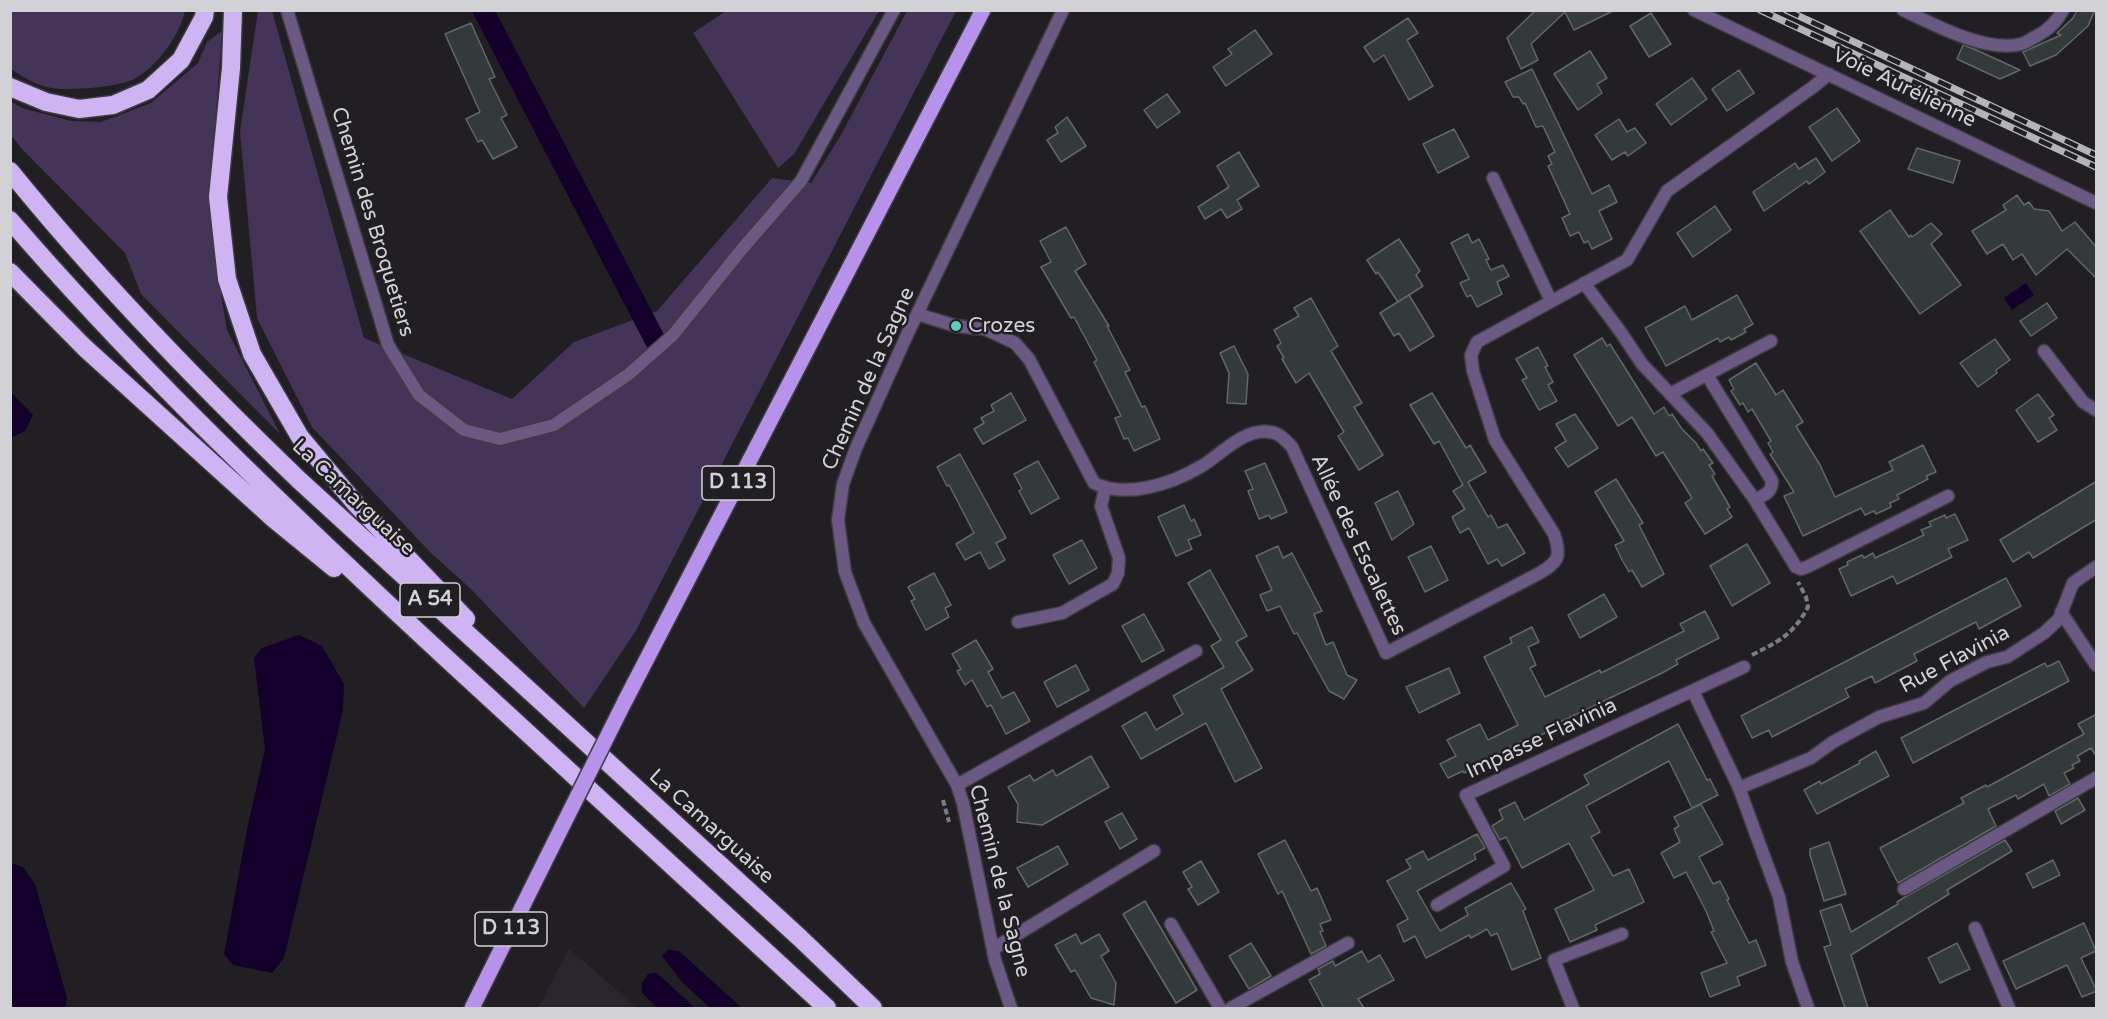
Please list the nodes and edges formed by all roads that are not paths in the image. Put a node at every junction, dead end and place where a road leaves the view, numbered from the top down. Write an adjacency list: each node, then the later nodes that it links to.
1 (205, 10): 11 (highway)
2 (233, 10): 36 (highway)
3 (287, 10): 4 (street, Chemin des Broquetiers)
4 (894, 10)
5 (983, 10): 48 (main road, D 113, bridge)
6 (1063, 10): 19 (street, Chemin de la Sagne)
7 (1694, 10): 10 (street, Voie Aurélienne)
8 (1903, 10): 9 (street)
9 (2063, 10)
10 (1829, 74): 14 (street, Voie Aurélienne); 17 (street, Allée des Escalettes)
11 (10, 87)
12 (10, 171): 36 (highway, La Camarguaise / A 54)
13 (1493, 178): 18 (street)
14 (2097, 203)
15 (10, 220): 34 (highway, A 54)
16 (10, 272): 34 (highway)
17 (1584, 283): 18 (street, Allée des Escalettes); 23 (street)
18 (1551, 301): 25 (street, Allée des Escalettes)
19 (917, 314): 25 (street); 38 (street, Chemin de la Sagne)
20 (1771, 341): 22 (street)
21 (2044, 351): 24 (street)
22 (1707, 375): 23 (street); 27 (street)
23 (1670, 394): 27 (street)
24 (2097, 411)
25 (1105, 489): 30 (street)
26 (1948, 496): 27 (street)
27 (1755, 500)
28 (2097, 567): 29 (street, Rue Flavinia)
29 (2061, 612): 32 (street); 39 (street, Rue Flavinia)
30 (1018, 622)
31 (1196, 651): 38 (street)
32 (2097, 665)
33 (1744, 667): 35 (street, Impasse Flavinia)
34 (481, 691): 49 (highway, A 54)
35 (1693, 691): 39 (street); 42 (street, Impasse Flavinia)
36 (558, 718): 50 (highway, La Camarguaise / A 54)
37 (2097, 778): 41 (street)
38 (957, 785): 47 (street, Chemin de la Sagne)
39 (1739, 788): 55 (street)
40 (1154, 851): 47 (street)
41 (1904, 890)
42 (1437, 905)
43 (1171, 924): 52 (street)
44 (1975, 928): 56 (street)
45 (1622, 934): 54 (street)
46 (1348, 943): 53 (street)
47 (993, 949): 51 (street, Chemin de la Sagne)
48 (472, 1008)
49 (827, 1008)
50 (873, 1008)
51 (1011, 1008)
52 (1220, 1008)
53 (1231, 1008)
54 (1573, 1008)
55 (1808, 1008)
56 (2009, 1008)

